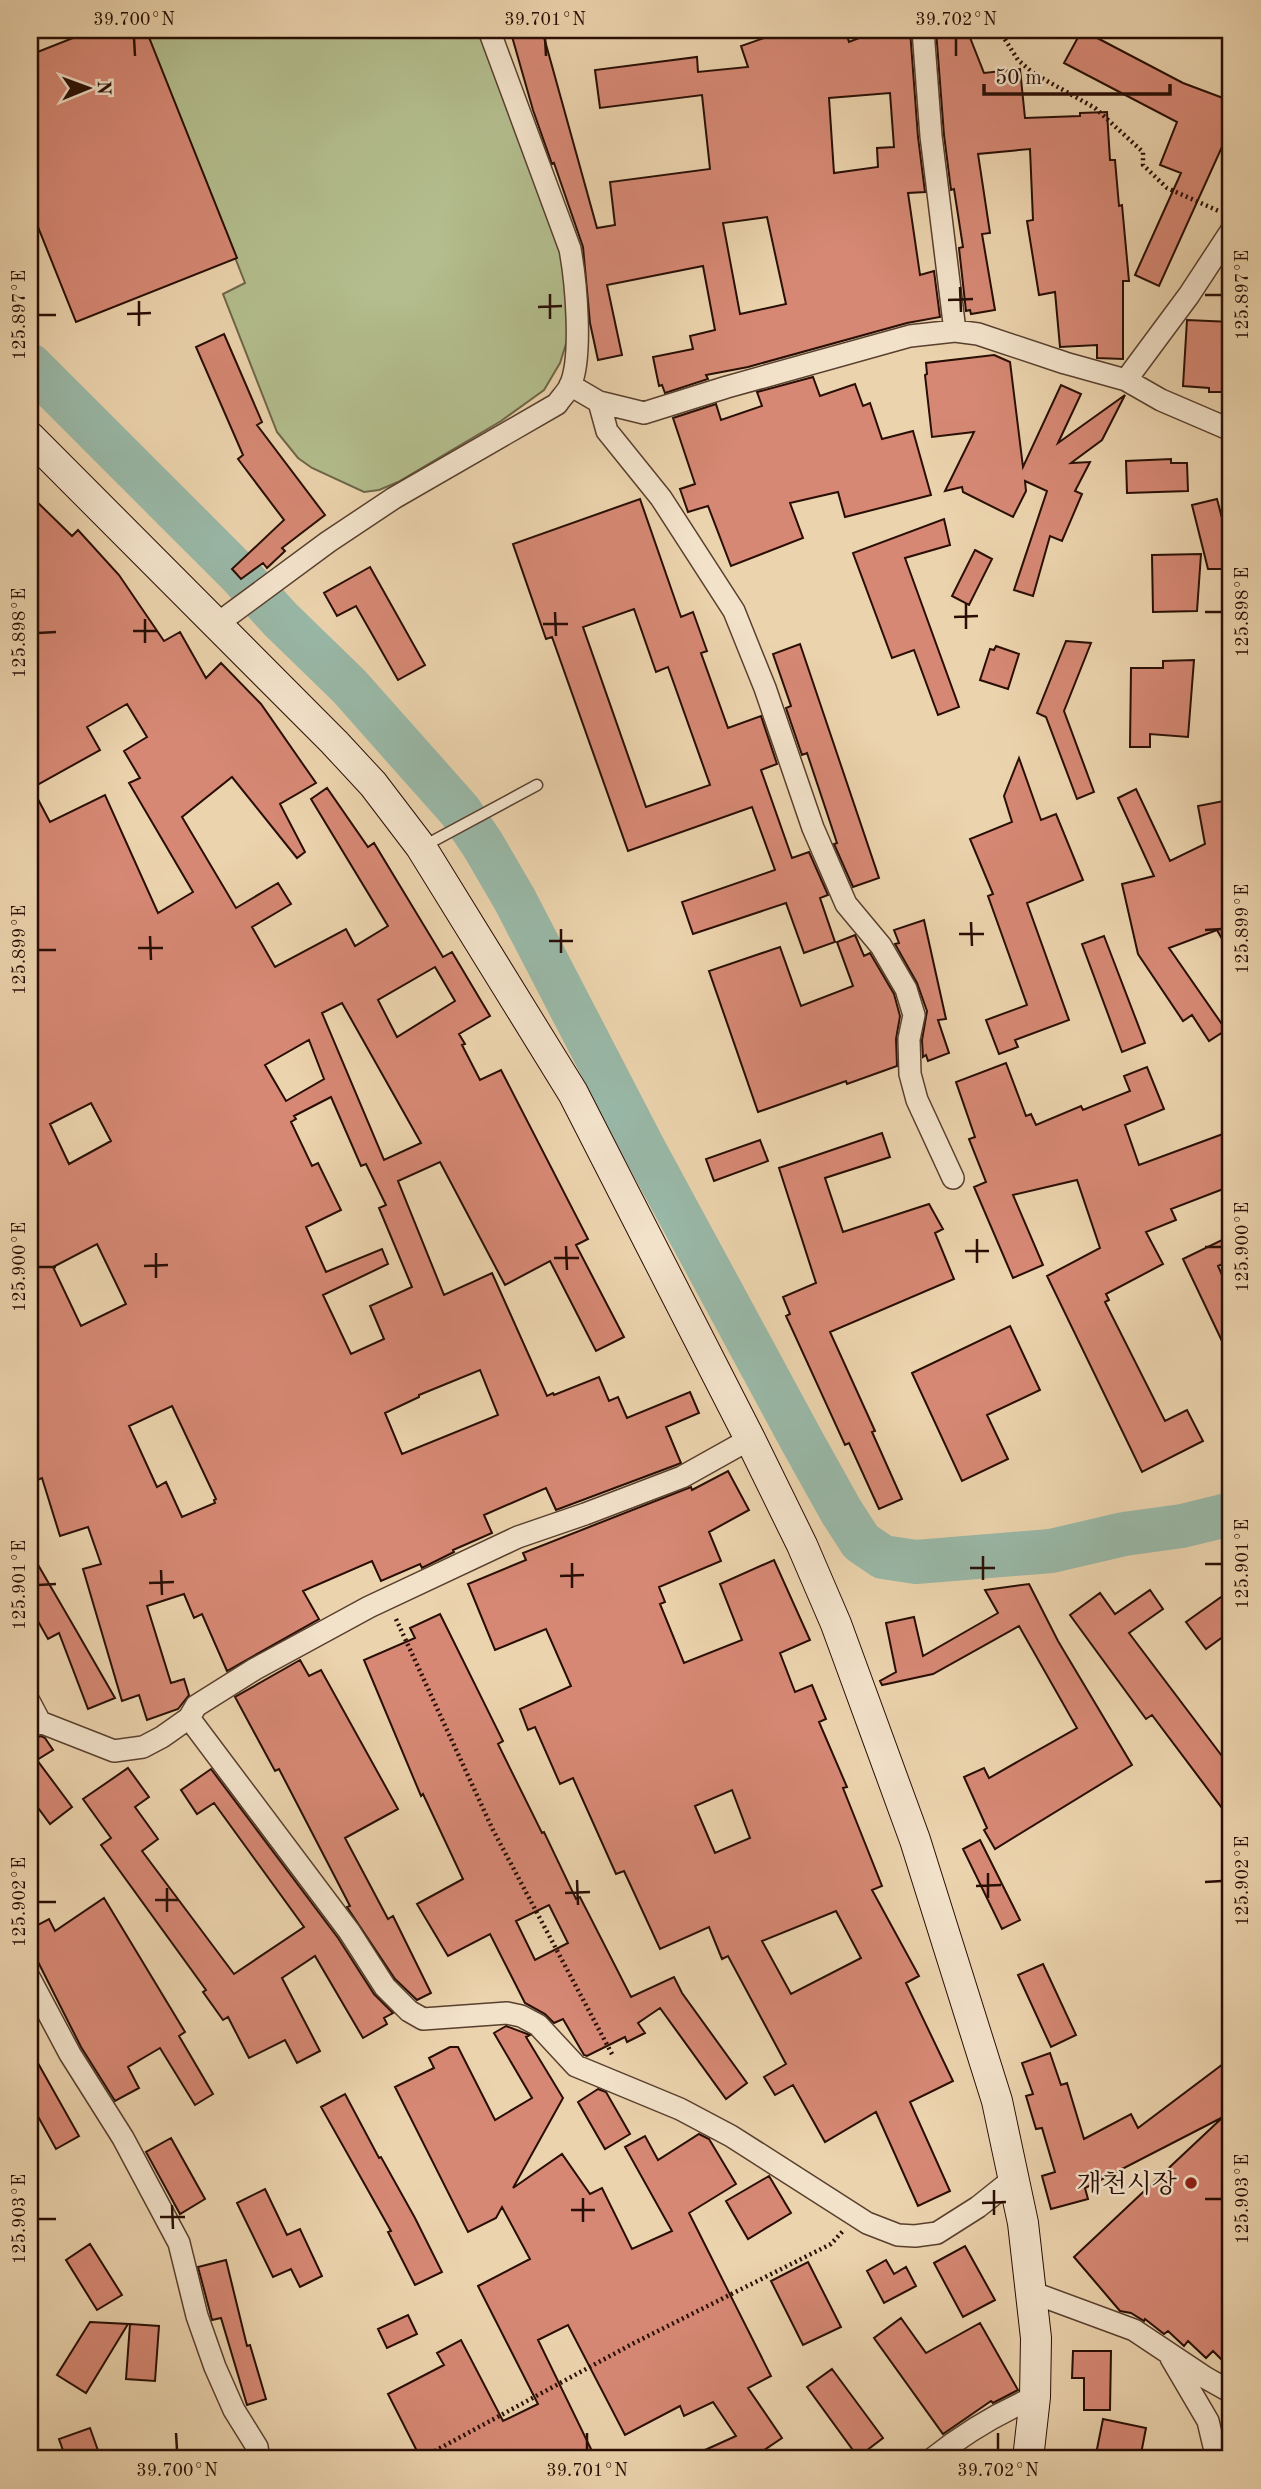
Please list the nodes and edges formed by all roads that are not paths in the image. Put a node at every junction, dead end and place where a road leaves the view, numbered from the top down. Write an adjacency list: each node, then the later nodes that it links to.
1 (489, 30): 6 (street)
2 (923, 30): 4 (street)
3 (1231, 231): 5 (street)
4 (955, 331): 5 (street); 7 (street)
5 (1126, 380): 8 (street)
6 (570, 385): 7 (street); 10 (street)
7 (599, 402): 13 (street)
8 (1231, 430)
9 (30, 437): 10 (street)
10 (227, 616): 12 (street)
11 (537, 785): 12 (lane)
12 (432, 842): 14 (street)
13 (953, 1178)
14 (750, 1439): 16 (street); 19 (street)
15 (30, 1703): 17 (street)
16 (189, 1718): 17 (street); 19 (street)
17 (35, 1724)
18 (30, 1979): 24 (street)
19 (1013, 2179): 20 (street)
20 (1031, 2292): 21 (street); 23 (street)
21 (1168, 2353): 22 (street); 27 (street)
22 (1231, 2392)
23 (1035, 2397): 25 (street); 26 (street)
24 (259, 2459)
25 (932, 2459)
26 (1028, 2459)
27 (1217, 2459)

